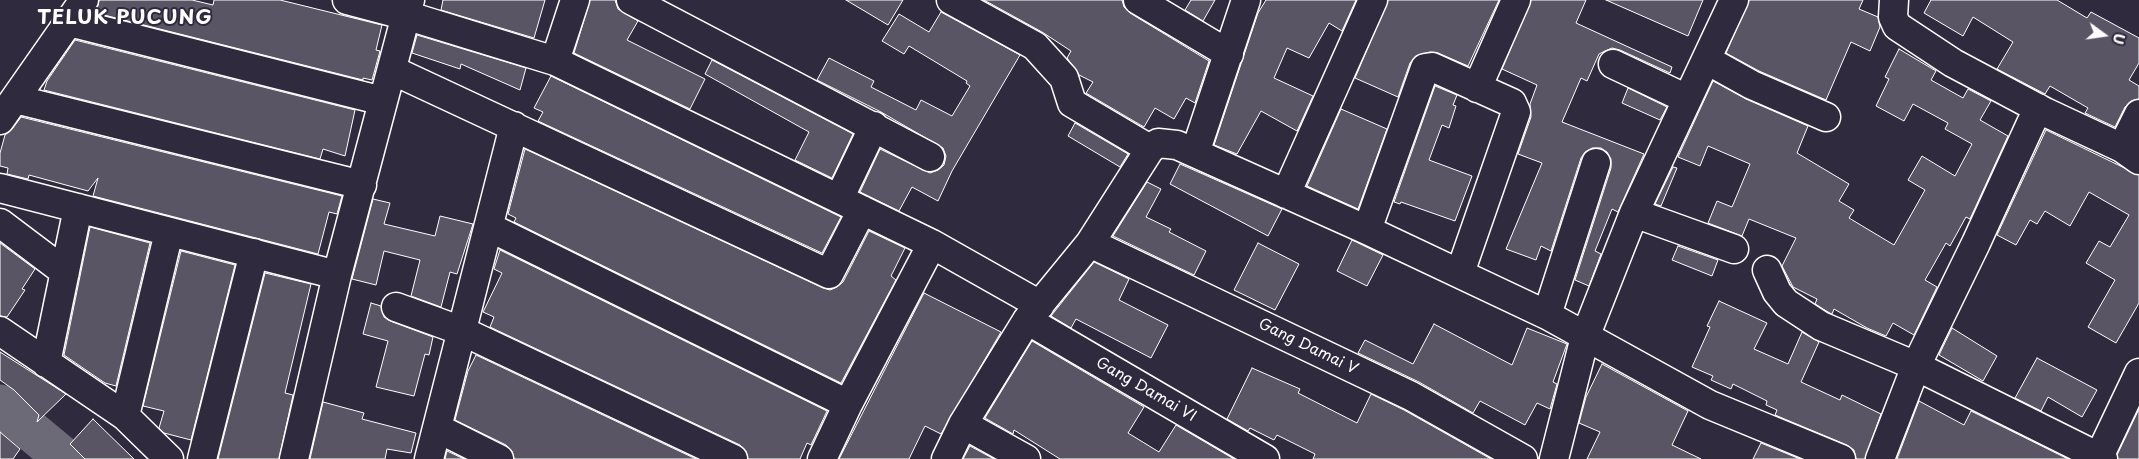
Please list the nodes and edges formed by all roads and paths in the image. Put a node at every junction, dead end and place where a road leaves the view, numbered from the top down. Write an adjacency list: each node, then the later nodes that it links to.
1 (84, 0): 13 (street)
2 (347, 0): 12 (street, Gang Damai VI)
3 (575, 0): 16 (street)
4 (631, 0): 27 (street)
5 (951, 0): 28 (street)
6 (1138, 0): 14 (street)
7 (1246, 0): 14 (street)
8 (1373, 0): 35 (street)
9 (1516, 0): 19 (street)
10 (1734, 0): 15 (street)
11 (1894, 0): 22 (street)
12 (408, 8): 16 (street, Gang Damai VI); 18 (street)
13 (68, 22): 21 (street); 23 (street)
14 (1229, 54): 29 (street)
15 (1707, 60): 20 (street); 25 (street)
16 (555, 61): 36 (street, Gang Damai VI)
17 (1613, 64): 20 (street)
18 (392, 70): 21 (street); 26 (street)
19 (1477, 88): 41 (street); 49 (street)
20 (1687, 99): 38 (street)
21 (383, 101): 33 (street)
22 (2038, 108): 30 (street); 58 (street)
23 (7, 110): 33 (street)
24 (2139, 114): 30 (street)
25 (1826, 117)
26 (514, 126): 36 (street); 40 (street)
27 (874, 126): 31 (street); 36 (street)
28 (1150, 149): 29 (street); 43 (street)
29 (1195, 153): 35 (street)
30 (2131, 154)
31 (930, 157)
32 (1596, 163): 53 (street)
33 (362, 185): 50 (street)
34 (0, 188): 37 (street)
35 (1286, 194): 41 (street)
36 (850, 204): 44 (street, Gang Damai VI)
37 (78, 208): 42 (street); 48 (street)
38 (1634, 213): 45 (street); 56 (street)
39 (0, 224): 48 (street)
40 (489, 227): 55 (street); 60 (street)
41 (1367, 230): 49 (street)
42 (169, 232): 46 (street); 61 (street)
43 (1090, 243): 52 (street); 75 (street, Gang Damai V)
44 (932, 244): 52 (street, Gang Damai VI); 60 (street)
45 (1734, 249)
46 (254, 253): 50 (street); 66 (street)
47 (1767, 270): 58 (street)
48 (65, 272): 57 (street)
49 (1460, 273): 53 (street)
50 (337, 275): 67 (street)
51 (396, 307): 55 (street)
52 (1033, 312): 62 (street); 74 (street, Gang Damai VI)
53 (1547, 315): 56 (street)
54 (0, 331): 57 (street)
55 (462, 331): 63 (street); 70 (street)
56 (1585, 337): 76 (street); 77 (street)
57 (46, 363): 61 (street)
58 (1916, 366): 64 (street); 78 (street)
59 (2139, 373): 64 (street)
60 (848, 404): 71 (street)
61 (125, 416): 65 (street)
62 (964, 424): 72 (street); 73 (street)
63 (437, 428): 68 (street); 69 (street)
64 (2101, 458)
65 (170, 459)
66 (202, 459)
67 (294, 459)
68 (429, 459)
69 (499, 459)
70 (733, 459)
71 (822, 459)
72 (946, 459)
73 (1026, 459)
74 (1265, 459)
75 (1523, 459)
76 (1554, 459)
77 (1840, 459)
78 (1880, 459)

